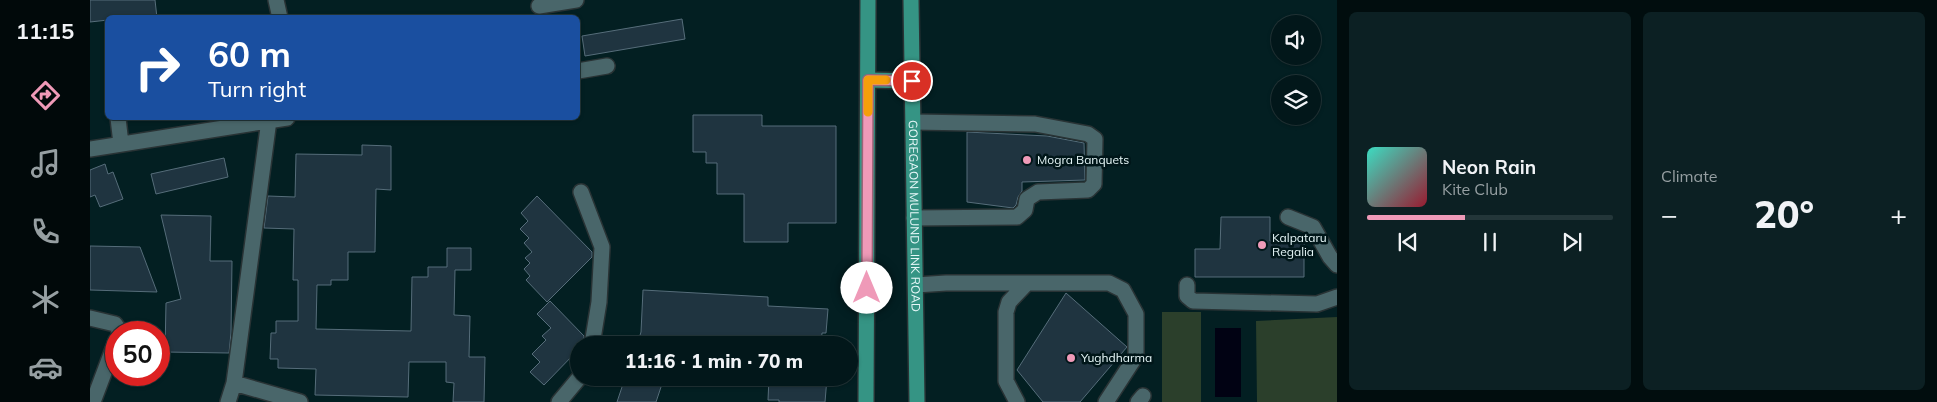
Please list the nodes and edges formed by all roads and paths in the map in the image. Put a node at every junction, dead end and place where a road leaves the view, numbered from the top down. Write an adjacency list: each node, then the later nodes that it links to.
1 (276, 0): 6 (street)
2 (576, 0): 5 (street)
3 (868, 0): 9 (main road)
4 (911, 0): 10 (main road, GOREGAON MULUND LINK ROAD)
5 (539, 8)
6 (279, 15)
7 (607, 66): 8 (street)
8 (580, 71)
9 (868, 80): 10 (main road); 34 (main road)
10 (912, 81): 13 (main road, GOREGAON MULUND LINK ROAD)
11 (118, 120): 14 (street)
12 (269, 120): 14 (street); 28 (street)
13 (913, 122): 18 (main road, GOREGAON MULUND LINK ROAD); 18 (street)
14 (121, 144): 15 (street)
15 (90, 149)
16 (581, 192): 26 (street)
17 (1288, 217): 19 (street)
18 (914, 218): 21 (main road, GOREGAON MULUND LINK ROAD)
19 (1337, 265)
20 (1027, 283): 21 (street); 36 (street); 37 (street)
21 (916, 285): 35 (main road, GOREGAON MULUND LINK ROAD)
22 (1188, 285): 23 (street)
23 (1337, 298)
24 (90, 318): 25 (street)
25 (105, 322)
26 (593, 336)
27 (105, 372): 30 (street)
28 (234, 384): 31 (street); 32 (street)
29 (573, 386): 33 (street)
30 (94, 402)
31 (228, 402)
32 (300, 402)
33 (560, 402)
34 (866, 402)
35 (917, 402)
36 (1017, 402)
37 (1106, 402)

